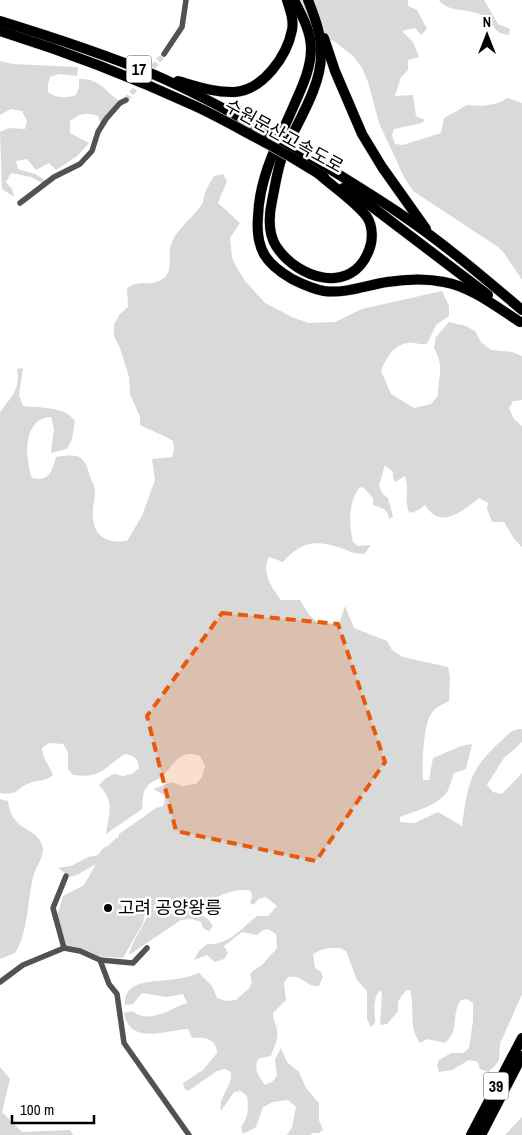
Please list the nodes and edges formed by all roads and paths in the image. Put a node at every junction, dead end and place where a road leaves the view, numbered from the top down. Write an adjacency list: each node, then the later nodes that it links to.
1 (186, 0): 8 (street)
2 (287, 0): 9 (highway)
3 (294, 0): 17 (highway)
4 (308, 0): 6 (highway)
5 (0, 21): 9 (highway, 수원문산고속도로 / 17)
6 (316, 23): 13 (highway); 15 (highway)
7 (0, 31): 11 (highway, 수원문산고속도로 / 17)
8 (164, 54)
9 (156, 76): 11 (highway, 수원문산고속도로 / 17)
10 (126, 100): 14 (street)
11 (268, 139): 12 (highway, 수원문산고속도로 / 17, bridge)
12 (293, 153): 13 (highway, 수원문산고속도로 / 17); 15 (highway, 수원문산고속도로 / 17)
13 (319, 174): 17 (highway, 수원문산고속도로 / 17)
14 (20, 203)
15 (431, 236): 16 (highway, 수원문산고속도로 / 17)
16 (522, 310)
17 (521, 323)
18 (66, 876): 19 (street)
19 (64, 948): 21 (street); 22 (street)
20 (147, 948): 21 (street)
21 (100, 960): 25 (street)
22 (0, 982)
23 (522, 1038): 26 (highway, 39)
24 (522, 1056): 27 (highway, 39)
25 (189, 1135)
26 (471, 1135)
27 (481, 1135)

